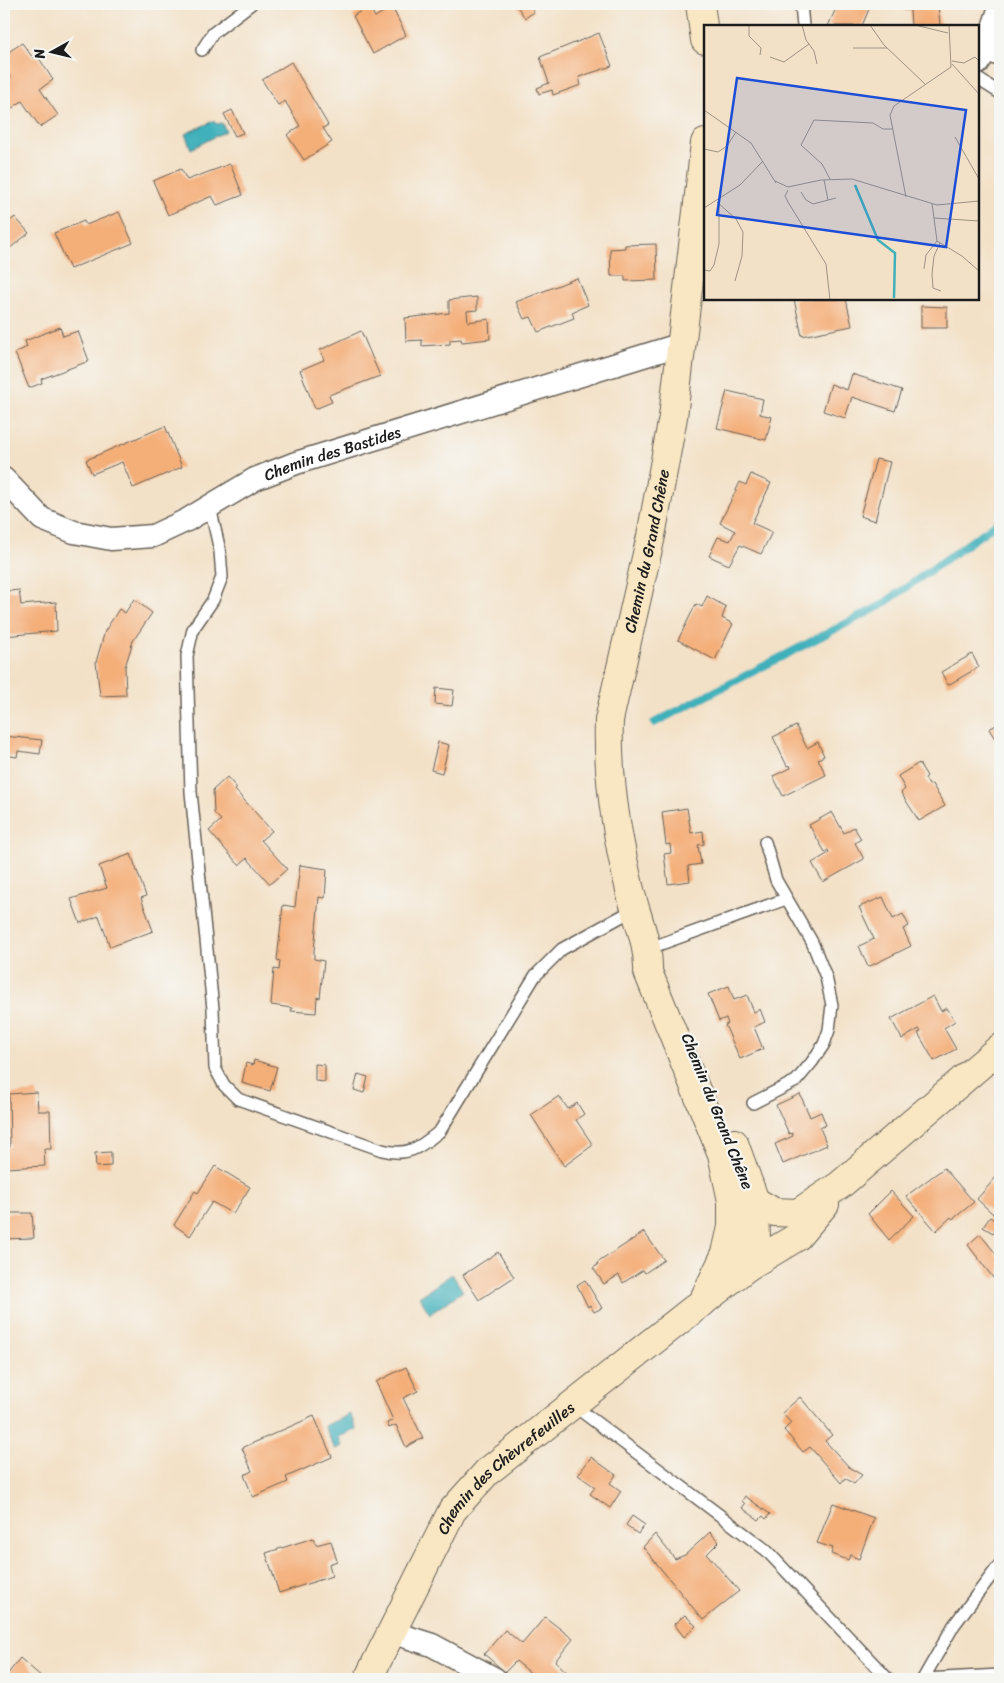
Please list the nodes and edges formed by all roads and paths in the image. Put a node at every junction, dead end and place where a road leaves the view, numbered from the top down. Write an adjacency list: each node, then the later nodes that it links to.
1 (251, 4): 7 (lane)
2 (700, 4): 6 (main road)
3 (801, 4): 5 (lane)
4 (1000, 7): 8 (street)
5 (803, 25)
6 (704, 33)
7 (202, 50)
8 (987, 59)
9 (979, 80): 10 (lane)
10 (1000, 92)
11 (704, 156): 12 (main road, Chemin du Grand Chêne)
12 (682, 344): 14 (street, Chemin des Bastides); 17 (main road, Chemin du Grand Chêne)
13 (4, 479): 14 (street, Chemin des Bastides)
14 (210, 507): 17 (lane)
15 (765, 842): 16 (lane)
16 (786, 899): 18 (lane); 20 (lane)
17 (635, 909): 18 (main road, Chemin du Grand Chêne)
18 (648, 952): 22 (main road, Chemin du Grand Chêne); 25 (main road, Chemin du Grand Chêne)
19 (1000, 1048): 21 (main road)
20 (753, 1103)
21 (840, 1185): 23 (main road); 25 (main road)
22 (754, 1201): 23 (main road); 24 (main road, Chemin du Grand Chêne)
23 (798, 1213): 24 (main road)
24 (756, 1242): 25 (main road)
25 (737, 1260): 26 (main road, Chemin du Grand Chêne)
26 (702, 1303): 27 (main road, Chemin des Chèvrefeuilles)
27 (573, 1405): 29 (main road, Chemin des Chèvrefeuilles); 33 (lane)
28 (1000, 1564): 34 (lane)
29 (391, 1632): 31 (main road, Chemin des Chèvrefeuilles); 32 (street)
30 (1000, 1675): 34 (lane)
31 (368, 1679)
32 (495, 1679)
33 (888, 1679)
34 (924, 1679)

